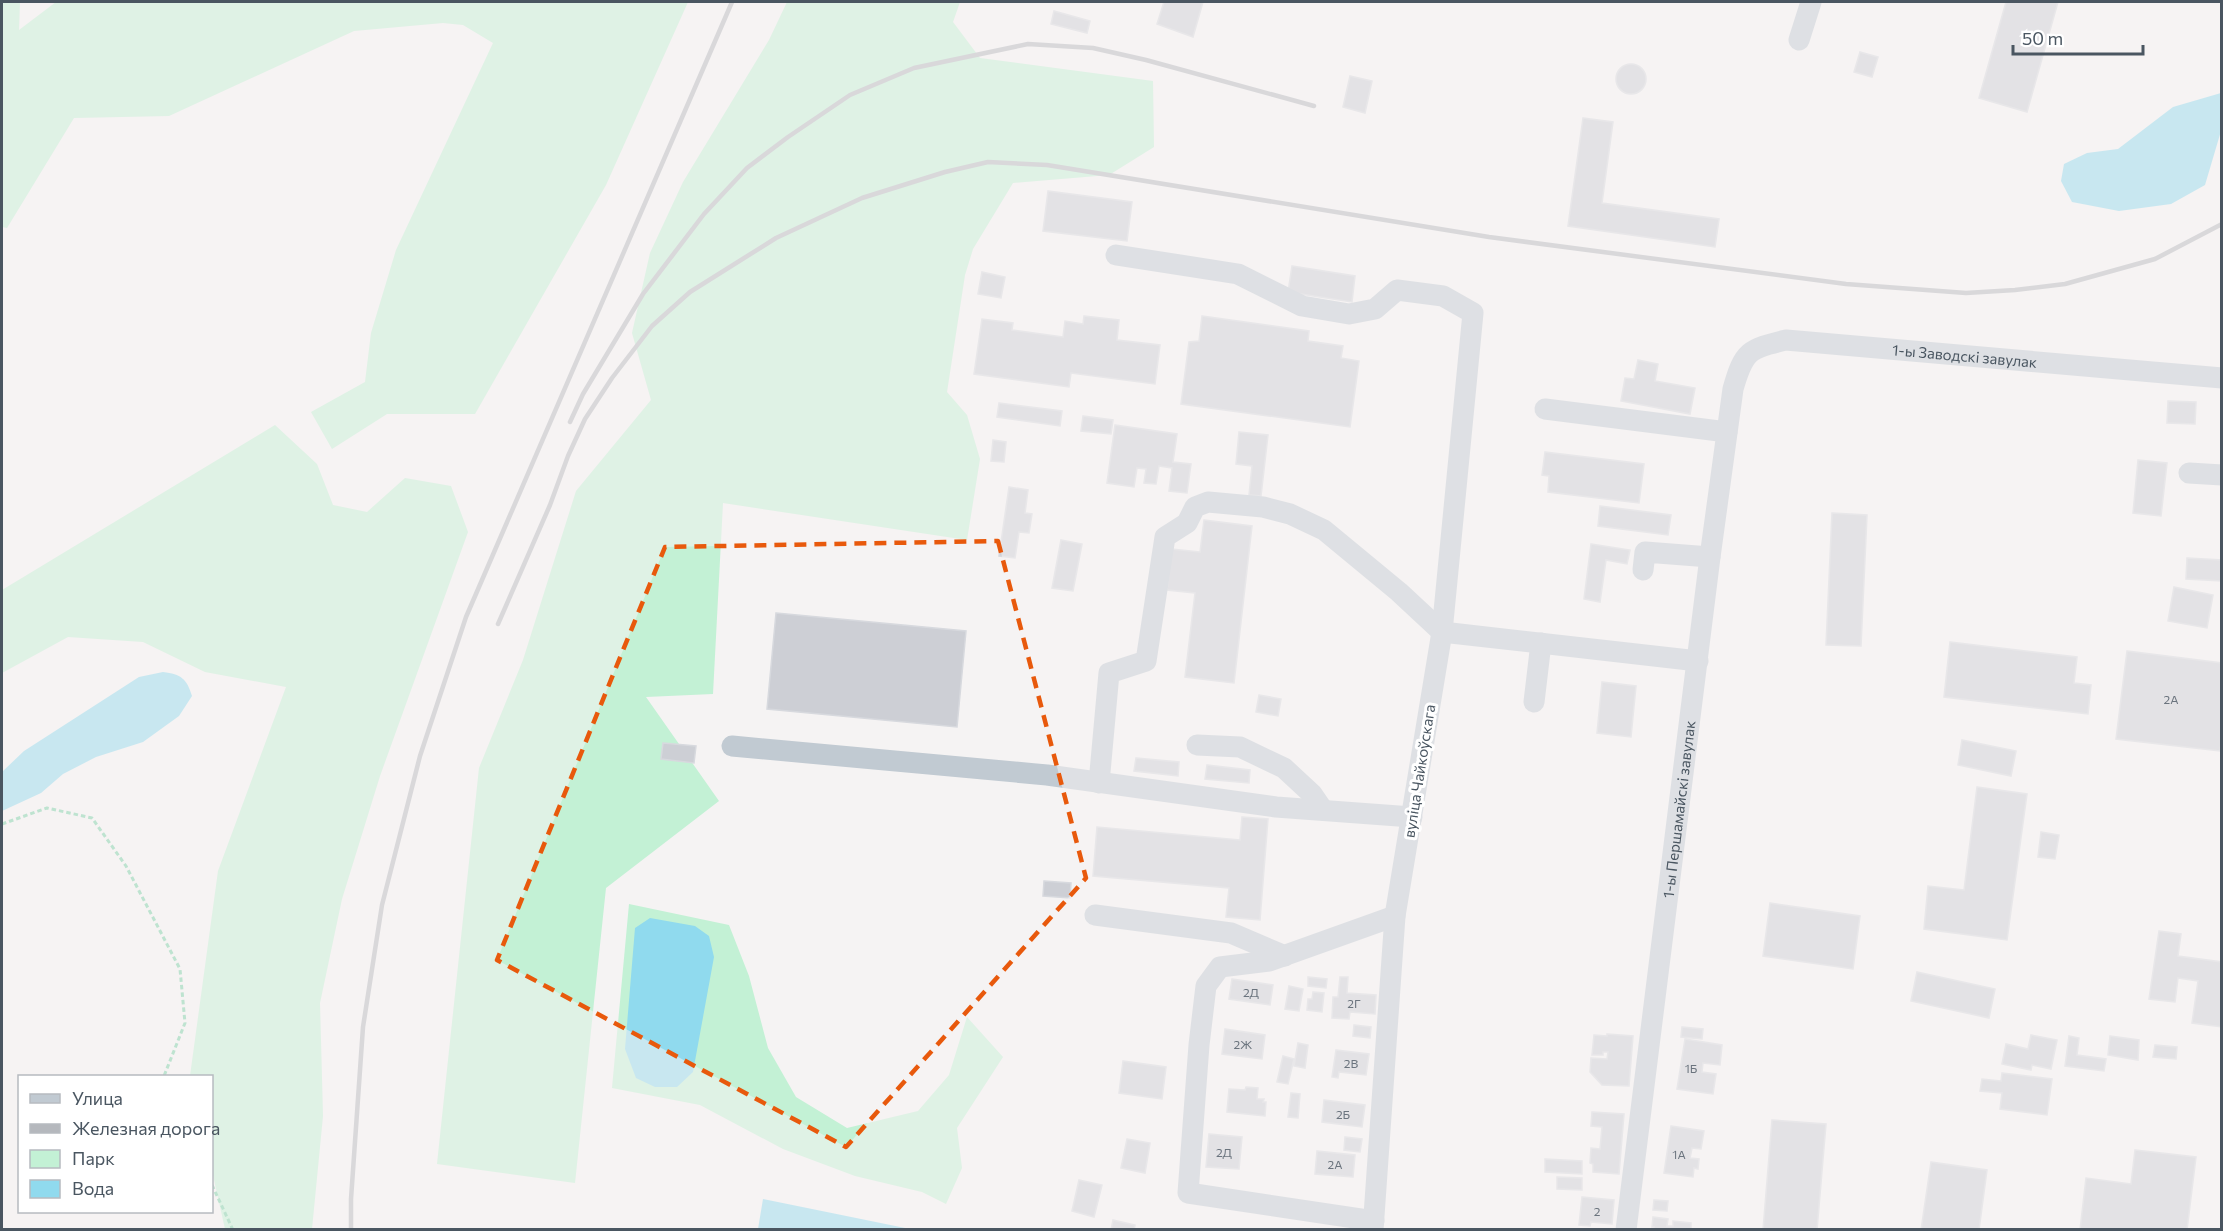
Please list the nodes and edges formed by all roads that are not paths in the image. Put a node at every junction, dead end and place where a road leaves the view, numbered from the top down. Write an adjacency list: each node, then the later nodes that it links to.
1 (1811, 2): 2 (street)
2 (1799, 40)
3 (1116, 255): 12 (street, вуліца Чайкоўскага)
4 (2222, 378): 5 (street, 1-ы Заводскі завулак)
5 (1733, 389): 7 (street, 1-ы Першамайскі завулак)
6 (1545, 409): 7 (street)
7 (1727, 432): 10 (street, 1-ы Першамайскі завулак)
8 (2189, 473): 9 (street)
9 (2222, 475)
10 (1710, 556): 11 (street); 14 (street, 1-ы Першамайскі завулак)
11 (1643, 570)
12 (1442, 632): 13 (street); 18 (street); 20 (street, вуліца Чайкоўскага)
13 (1541, 643): 14 (street); 15 (street)
14 (1698, 661): 25 (street, 1-ы Першамайскі завулак)
15 (1534, 702)
16 (1197, 745): 19 (street)
17 (732, 746): 18 (street)
18 (1100, 783): 19 (street)
19 (1323, 810): 20 (street)
20 (1412, 817): 22 (street, вуліца Чайкоўскага)
21 (1095, 915): 23 (street)
22 (1395, 916): 23 (street); 24 (street, вуліца Чайкоўскага)
23 (1285, 956): 24 (street)
24 (1373, 1225)
25 (1626, 1230)

